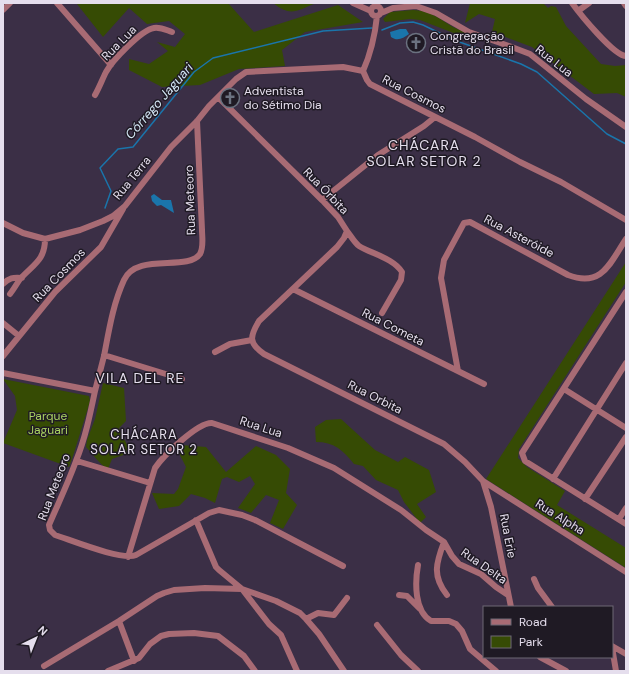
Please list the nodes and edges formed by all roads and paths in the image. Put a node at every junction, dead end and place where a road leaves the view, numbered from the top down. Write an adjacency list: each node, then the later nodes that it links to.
1 (10, 3): 8 (street)
2 (57, 3): 13 (street)
3 (353, 3): 9 (street)
4 (572, 3): 10 (street)
5 (589, 3): 10 (street)
6 (624, 3): 7 (street)
7 (626, 6)
8 (3, 10)
9 (377, 11): 14 (street); 19 (street, Rua Lua)
10 (578, 11): 12 (street)
11 (172, 32): 13 (street, Rua Lua)
12 (625, 56)
13 (111, 65): 15 (street, Rua Lua)
14 (364, 71): 16 (street); 17 (street, Rua Cosmos)
15 (95, 95)
16 (218, 98): 18 (street); 20 (street, Rua Órbita)
17 (435, 117): 20 (street); 22 (street, Rua Cosmos)
18 (197, 121): 21 (street, Rua Terra); 38 (street, Rua Meteoro)
19 (626, 127)
20 (322, 200): 24 (street, Rua Órbita)
21 (125, 206): 25 (street, Rua Terra); 34 (street, Rua Cosmos)
22 (626, 220)
23 (3, 224): 25 (street, Rua Terra)
24 (347, 231): 29 (street, Rua Órbita); 32 (street)
25 (45, 239): 27 (street)
26 (626, 239): 40 (street, Rua Asteróide)
27 (22, 278): 28 (street); 31 (street)
28 (3, 284)
29 (293, 289): 35 (street, Rua Órbita); 40 (street, Rua Cometa)
30 (626, 292): 44 (street)
31 (10, 294)
32 (382, 313)
33 (3, 323): 34 (street)
34 (19, 336): 37 (street, Rua Cosmos)
35 (252, 340): 36 (street); 51 (street, Rua Orbita)
36 (214, 352)
37 (3, 356)
38 (104, 356): 42 (street); 45 (street, Rua Meteoro)
39 (626, 363): 46 (street)
40 (458, 371): 43 (street, Rua Cometa)
41 (3, 373): 45 (street)
42 (182, 379)
43 (484, 384)
44 (564, 389): 46 (street); 50 (street)
45 (95, 391): 49 (street, Rua Meteoro)
46 (596, 409): 47 (street); 50 (street)
47 (626, 428)
48 (626, 437): 53 (street)
49 (76, 461): 52 (street); 59 (street, Rua Meteoro)
50 (553, 479): 53 (street)
51 (483, 481): 62 (street, Rua Alpha); 67 (street, Rua Erie)
52 (150, 483): 58 (street, Rua Lua); 59 (street, Rua Lua)
53 (585, 499): 55 (street)
54 (626, 508): 55 (street)
55 (618, 519): 57 (street)
56 (196, 520): 59 (street); 61 (street); 64 (street)
57 (626, 524)
58 (444, 542): 66 (street); 67 (street, Rua Delta)
59 (128, 557)
60 (418, 565): 71 (street)
61 (344, 566)
62 (626, 572)
63 (534, 579): 70 (street)
64 (242, 588): 72 (street); 73 (street); 83 (street)
65 (400, 595): 71 (street)
66 (447, 595)
67 (508, 595): 69 (street, Rua Delta)
68 (347, 598): 72 (street)
69 (511, 606)
70 (551, 606)
71 (421, 609): 86 (street)
72 (306, 619): 84 (street)
73 (119, 621): 79 (street); 80 (street)
74 (377, 625): 85 (street)
75 (613, 647): 77 (street)
76 (613, 652): 88 (street)
77 (626, 654)
78 (542, 658): 87 (street)
79 (134, 661): 81 (street); 82 (street)
80 (44, 666)
81 (108, 671)
82 (256, 671)
83 (297, 671)
84 (344, 671)
85 (418, 671)
86 (496, 671)
87 (566, 671)
88 (616, 671)

